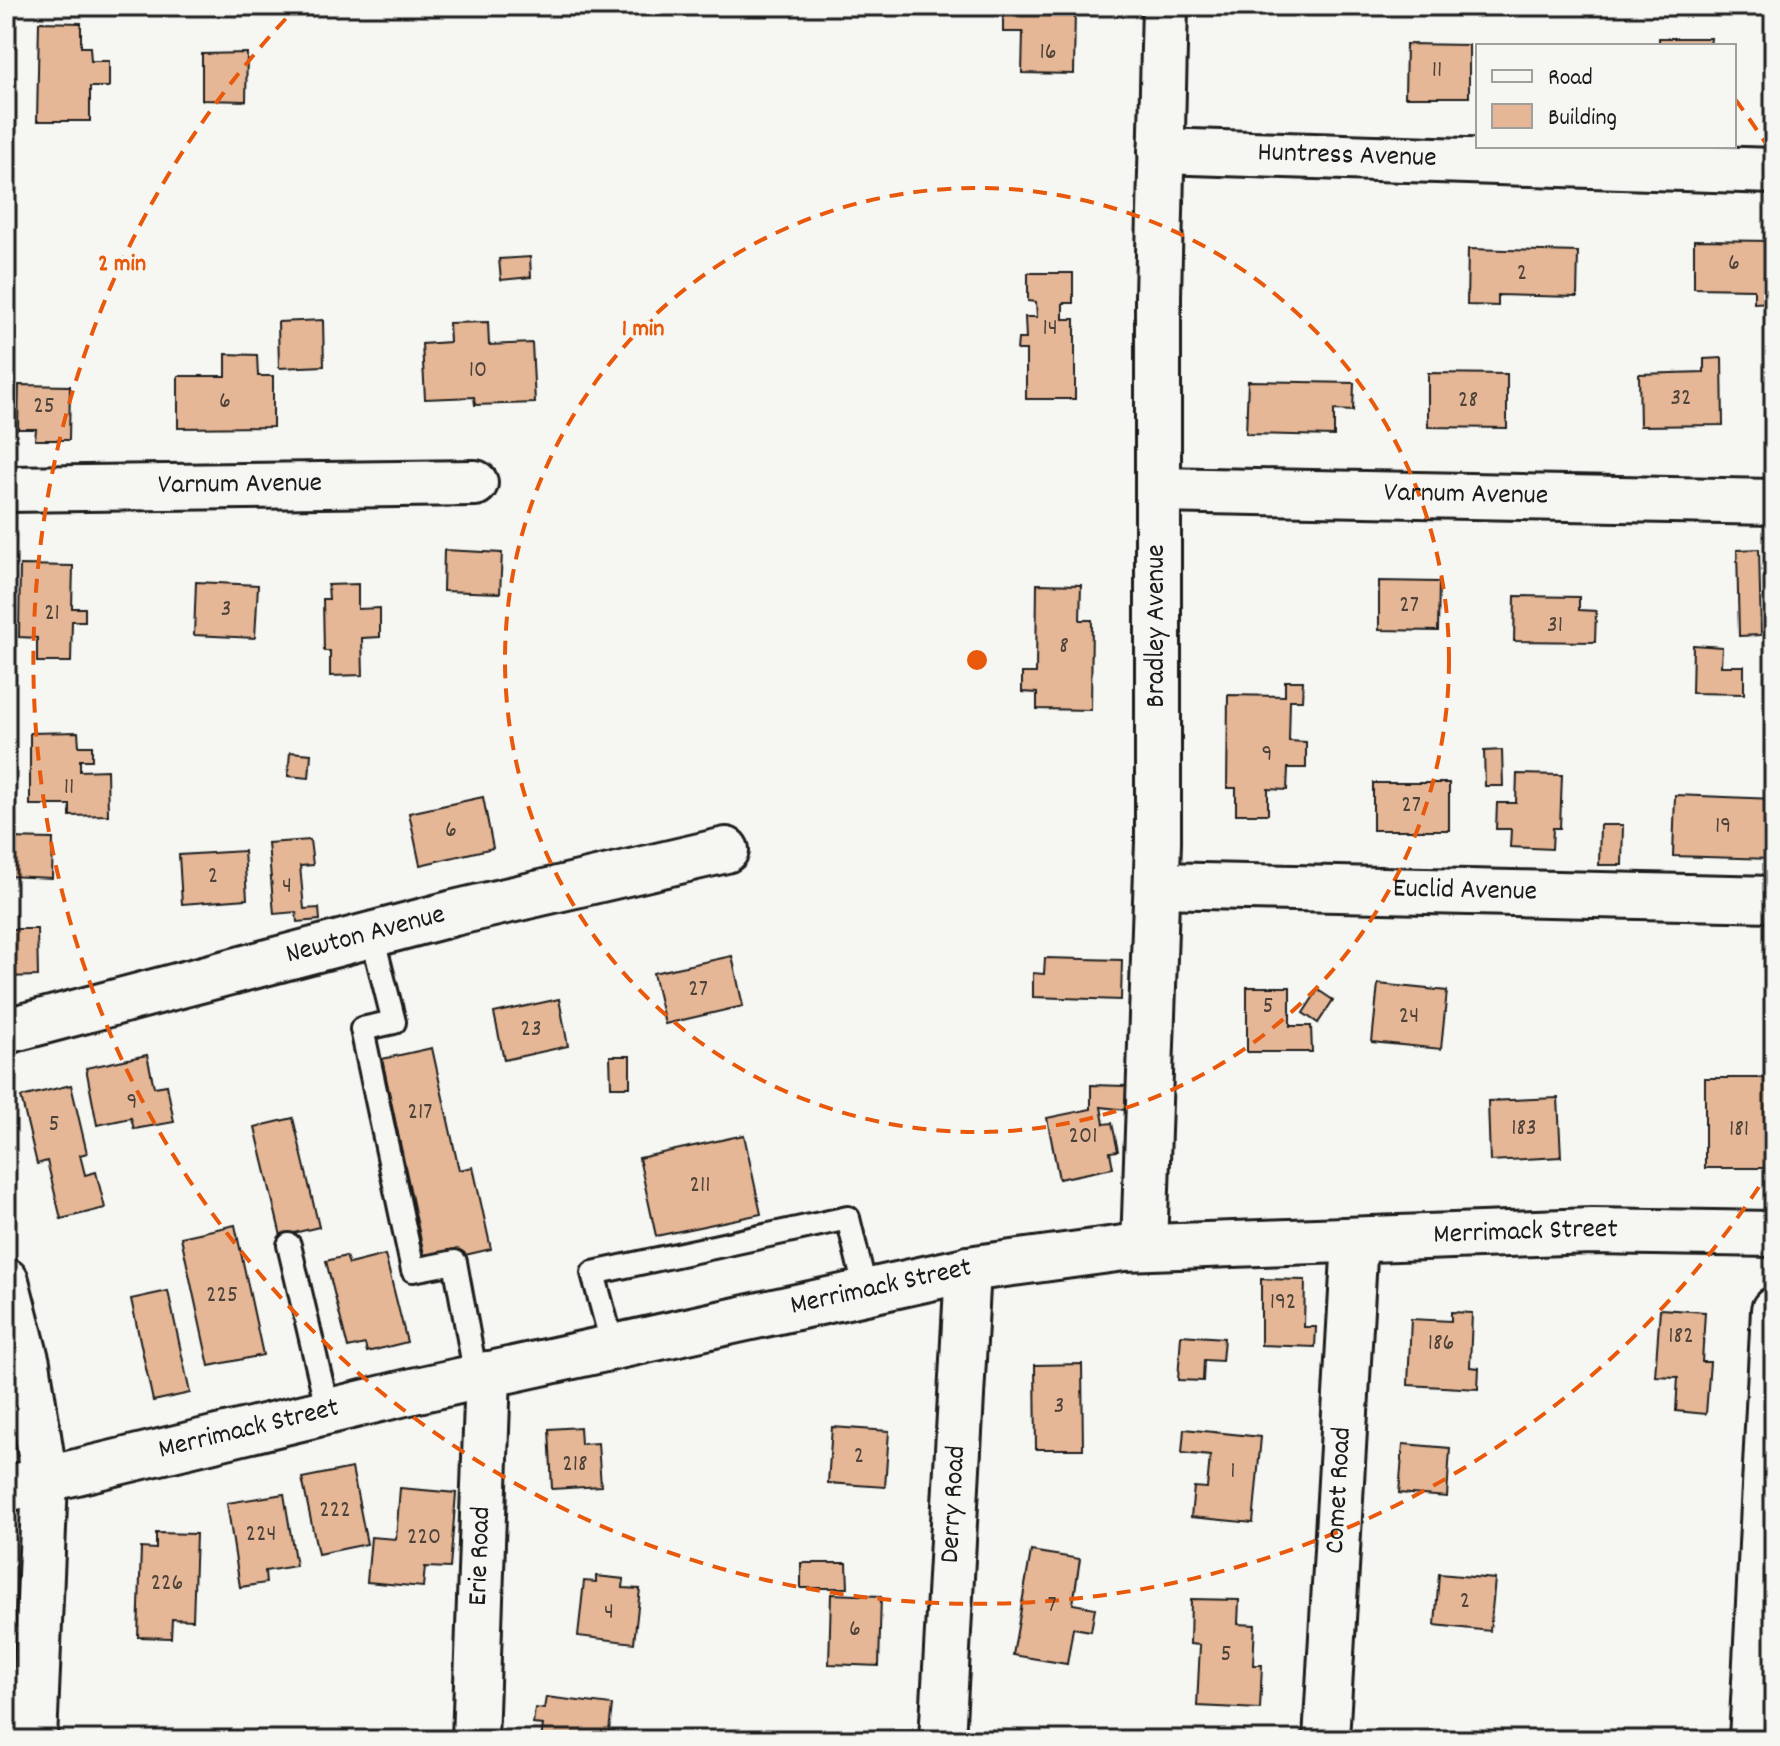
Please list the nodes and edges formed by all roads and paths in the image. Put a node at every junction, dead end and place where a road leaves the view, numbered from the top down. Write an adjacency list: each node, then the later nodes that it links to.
1 (1165, 6): 2 (street, Bradley Avenue)
2 (1161, 151): 3 (street, Huntress Avenue); 6 (street, Bradley Avenue)
3 (1774, 171)
4 (475, 483): 5 (street, Varnum Avenue)
5 (6, 489)
6 (1158, 490): 7 (street, Varnum Avenue); 9 (street, Bradley Avenue)
7 (1774, 502)
8 (726, 850): 11 (street, Newton Avenue)
9 (1157, 885): 10 (street, Euclid Avenue); 16 (street, Bradley Avenue)
10 (1774, 899)
11 (372, 935): 12 (street, Newton Avenue); 23 (lane)
12 (6, 1031)
13 (1774, 1234): 14 (street, Merrimack Street)
14 (1355, 1240): 16 (street, Merrimack Street); 29 (street, Comet Road)
15 (289, 1245): 24 (lane)
16 (1144, 1247): 17 (street, Merrimack Street)
17 (968, 1269): 19 (street, Merrimack Street); 28 (street, Derry Road)
18 (6, 1281): 22 (street)
19 (866, 1292): 21 (street, Merrimack Street); 21 (lane)
20 (1774, 1310): 30 (street)
21 (613, 1347): 23 (street, Merrimack Street)
22 (14, 1348): 25 (street)
23 (482, 1376): 24 (street, Merrimack Street); 27 (street, Erie Road)
24 (328, 1411): 25 (street, Merrimack Street)
25 (26, 1485): 26 (street)
26 (34, 1740)
27 (475, 1740)
28 (942, 1740)
29 (1326, 1740)
30 (1752, 1740)

